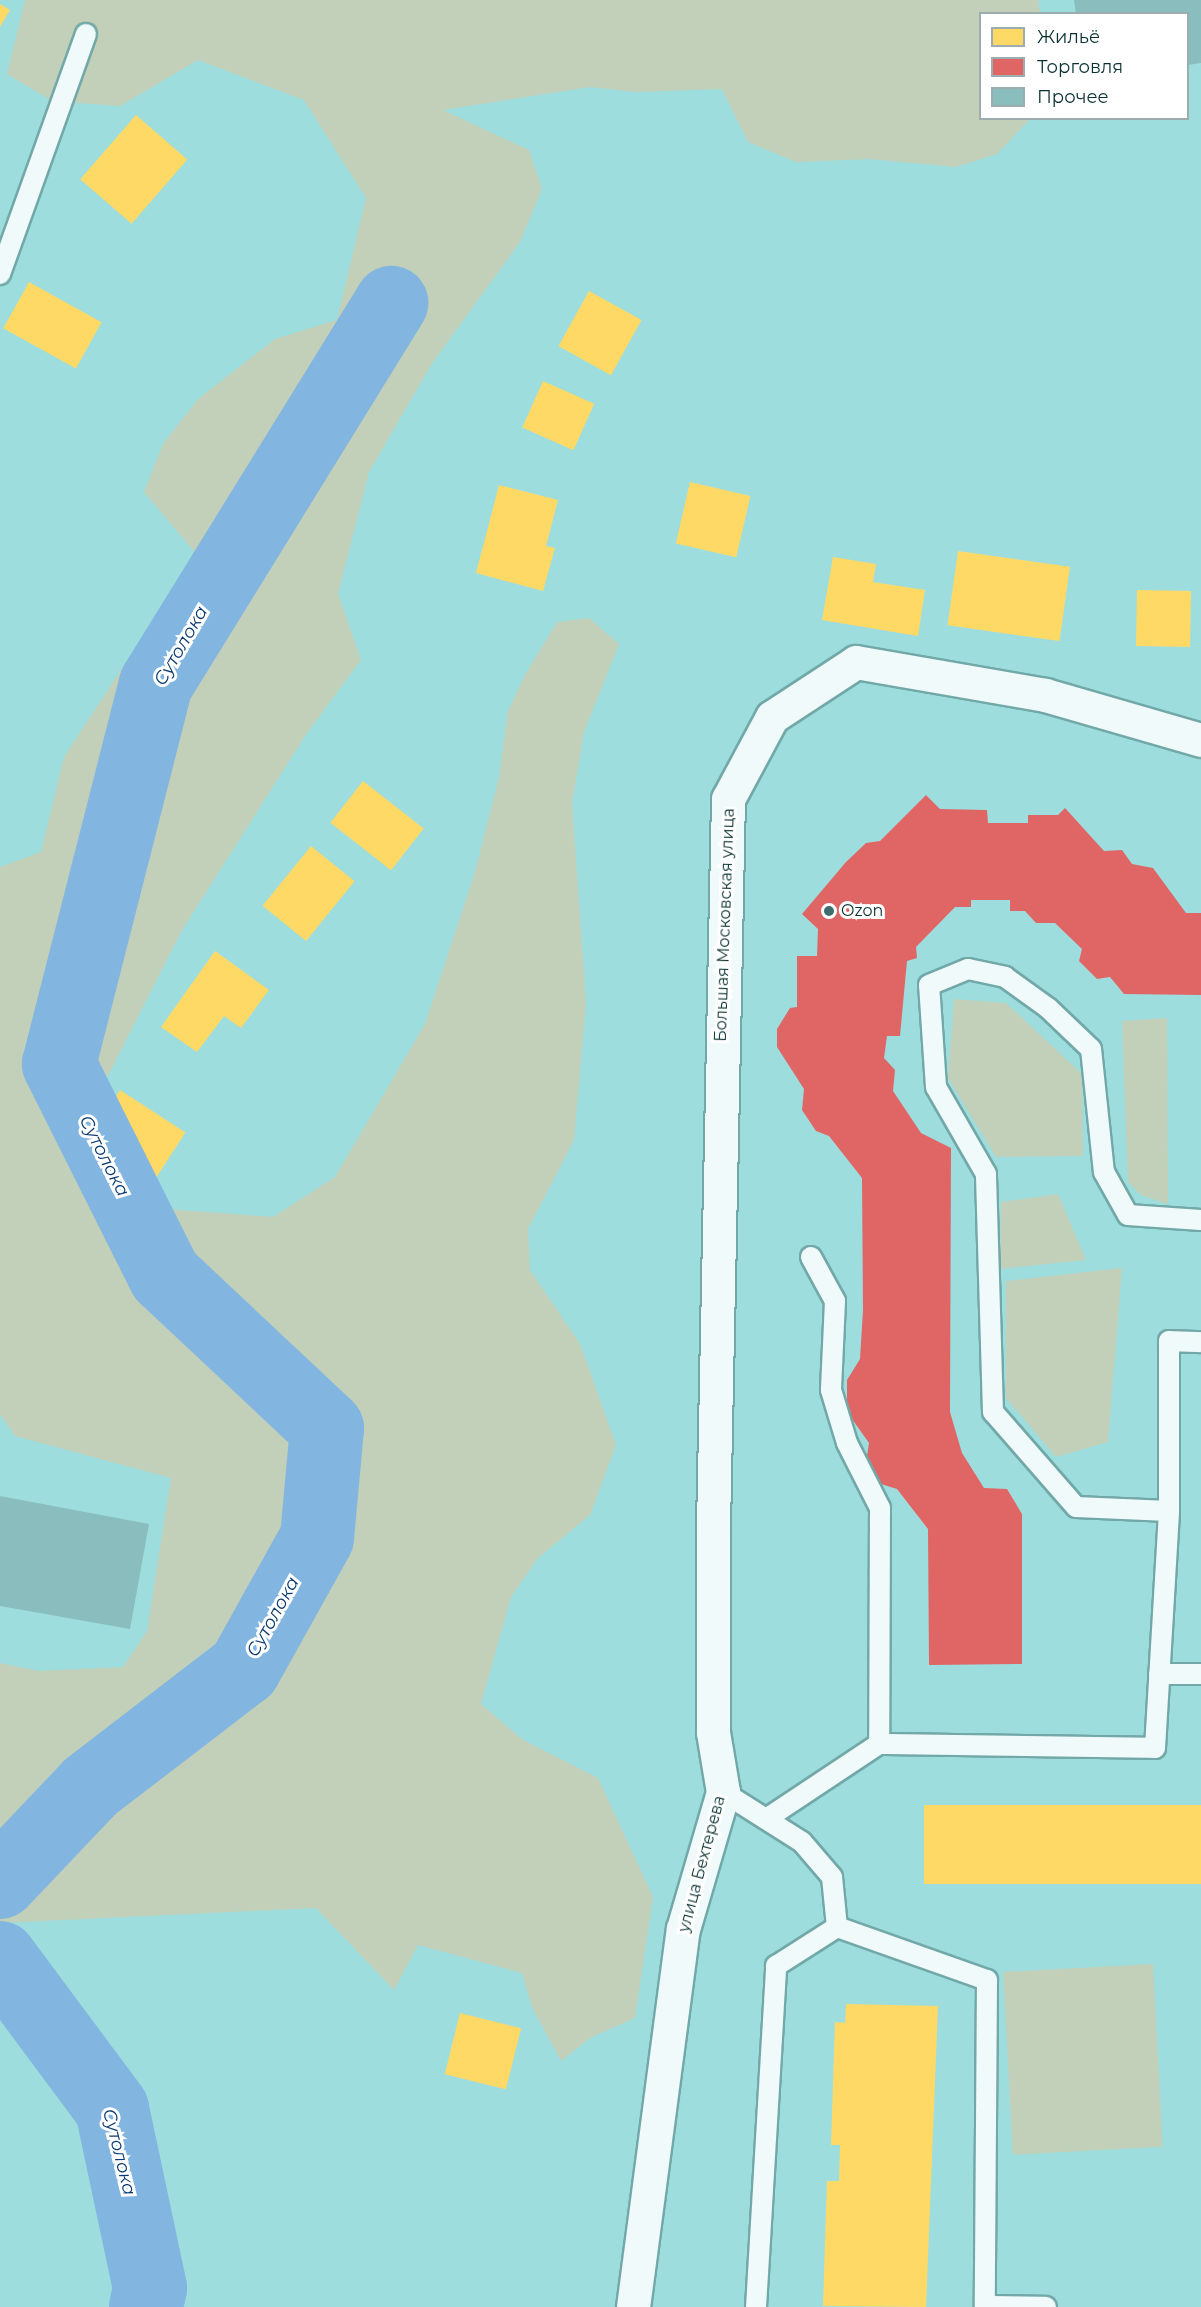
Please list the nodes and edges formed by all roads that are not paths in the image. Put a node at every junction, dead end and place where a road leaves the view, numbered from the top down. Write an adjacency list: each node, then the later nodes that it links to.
1 (86, 34): 2 (lane)
2 (0, 274)
3 (1201, 740): 8 (street, Большая Московская улица)
4 (1201, 1220): 7 (lane)
5 (812, 1257): 11 (lane)
6 (1201, 1342): 7 (lane)
7 (1168, 1511): 9 (lane)
8 (713, 1526): 12 (street, улица Бехтерева)
9 (1159, 1674): 10 (lane); 11 (lane)
10 (1201, 1674)
11 (879, 1744): 13 (lane)
12 (723, 1792): 13 (lane); 15 (street, улица Бехтерева)
13 (766, 1819): 14 (lane)
14 (837, 1927): 16 (lane); 17 (lane)
15 (633, 2307)
16 (756, 2307)
17 (1046, 2307)

